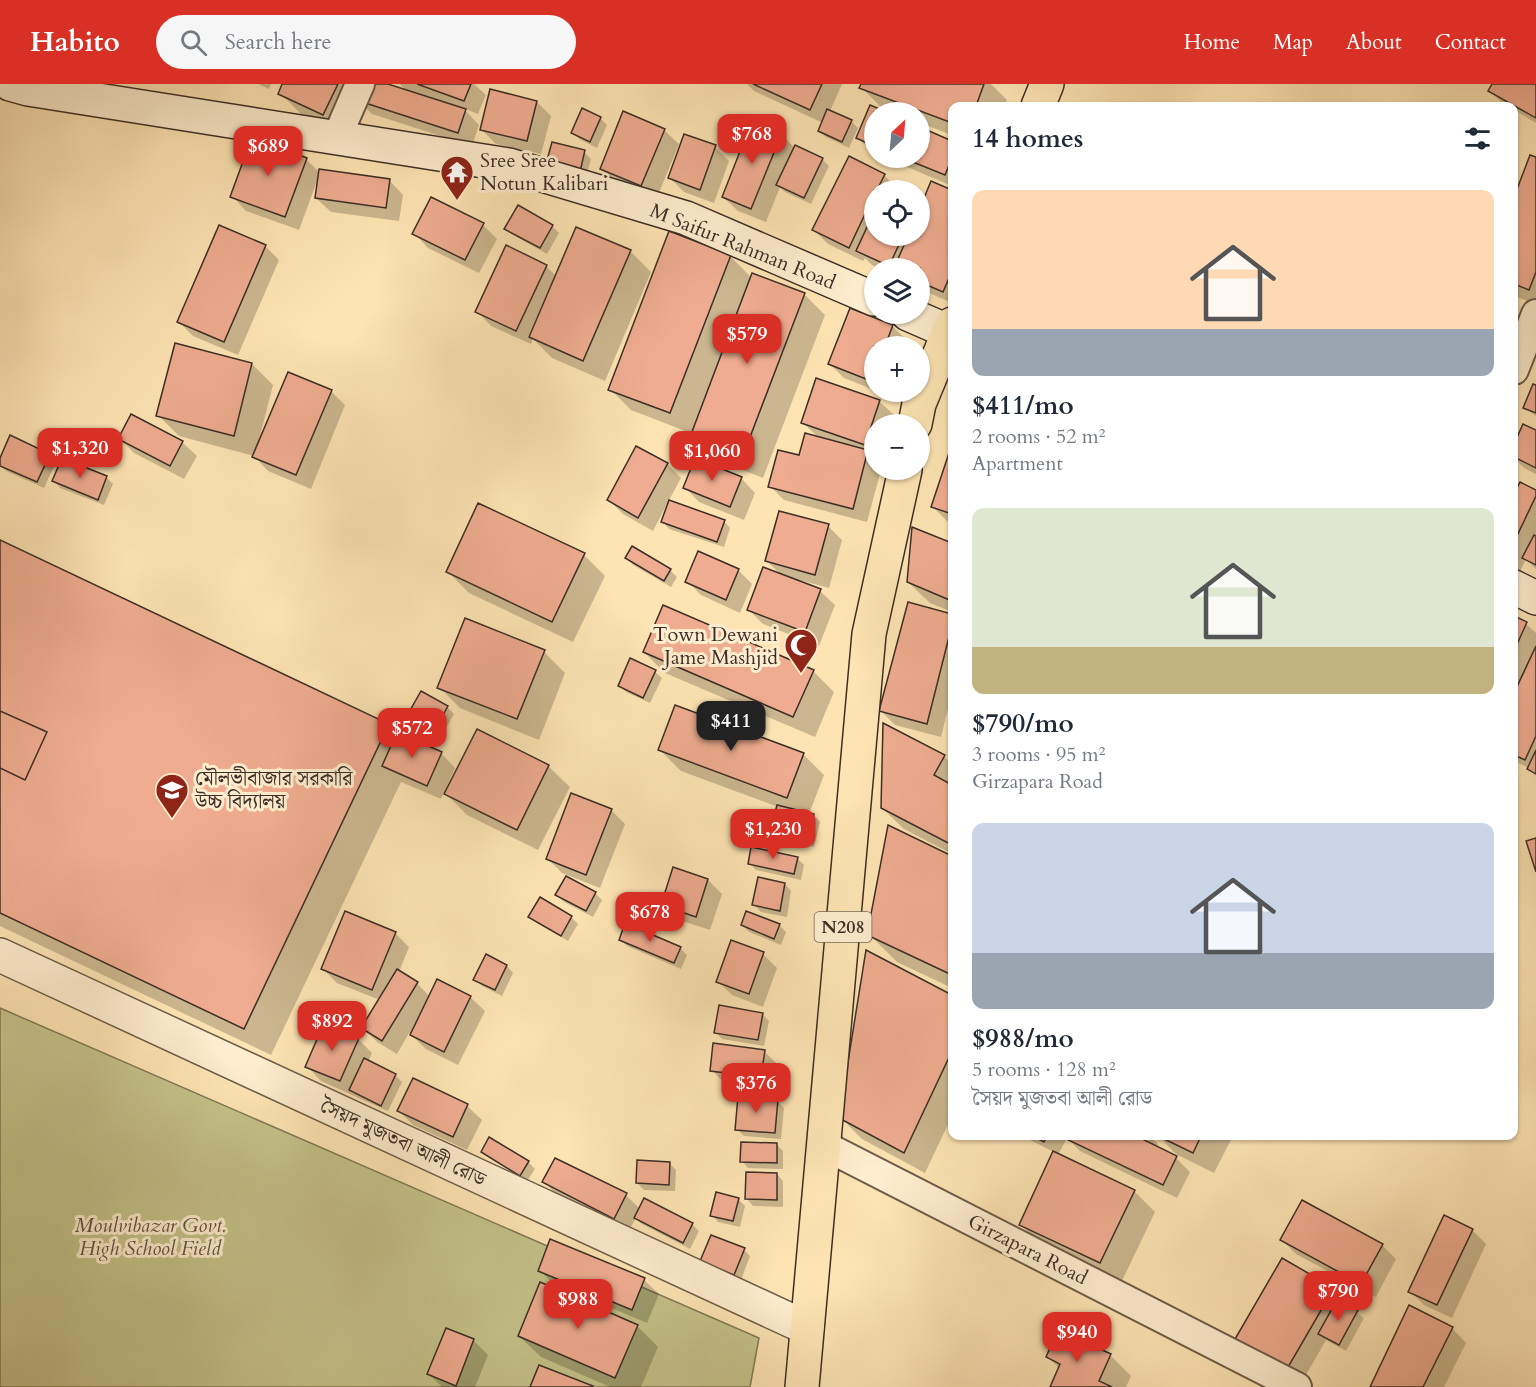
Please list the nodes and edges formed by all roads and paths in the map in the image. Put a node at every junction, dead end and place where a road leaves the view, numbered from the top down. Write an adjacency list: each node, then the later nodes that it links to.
1 (10, 84): 5 (main road, M Saifur Rahman Road)
2 (360, 84): 5 (street)
3 (1047, 84): 4 (highway)
4 (1040, 102)
5 (337, 137): 6 (main road, M Saifur Rahman Road)
6 (864, 295)
7 (1536, 314): 11 (street)
8 (930, 322): 9 (main road)
9 (948, 328)
10 (948, 338): 12 (highway)
11 (1518, 360)
12 (917, 414)
13 (903, 480): 17 (highway, N208)
14 (1518, 589): 15 (main road)
15 (1536, 597)
16 (0, 955): 18 (main road, সৈয়দ মুজতবা আলী রোড)
17 (823, 1144): 18 (highway, N208); 20 (street, Girzapara Road)
18 (807, 1328): 19 (highway, N208)
19 (802, 1387)
20 (1297, 1387)

